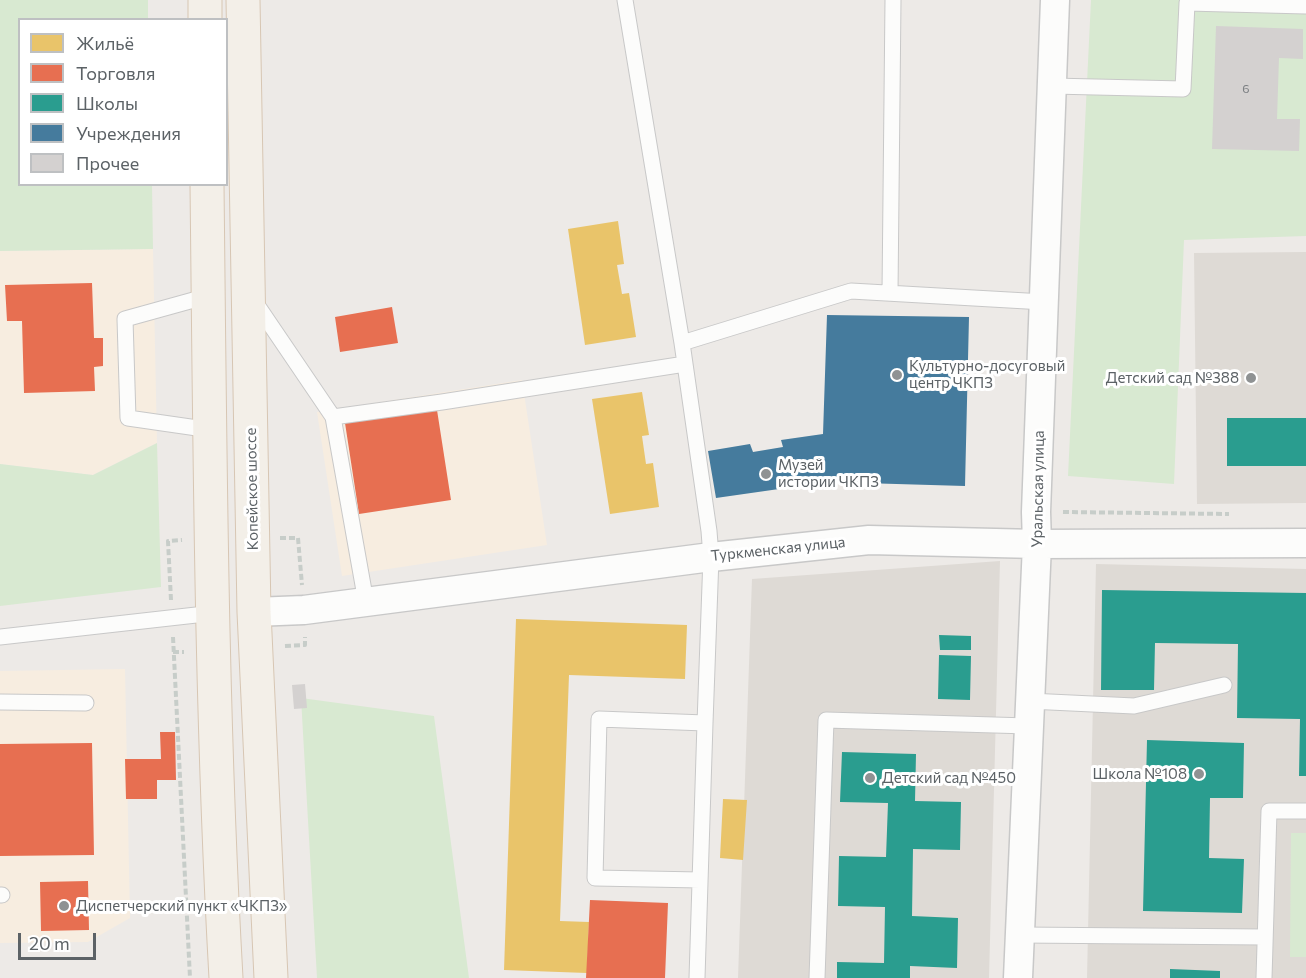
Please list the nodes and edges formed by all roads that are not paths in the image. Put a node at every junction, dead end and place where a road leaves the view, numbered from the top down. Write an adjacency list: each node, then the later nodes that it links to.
1 (205, 0): 7 (main road)
2 (243, 0): 10 (main road, Копейское шоссе)
3 (625, 0): 14 (lane)
4 (893, 0): 11 (lane)
5 (1055, 0): 8 (street, Уральская улица)
6 (1306, 6): 8 (lane)
7 (205, 18)
8 (1052, 86): 13 (street, Уральская улица)
9 (207, 186): 12 (main road)
10 (248, 293): 16 (lane); 22 (main road, Копейское шоссе)
11 (890, 293): 13 (lane); 14 (lane)
12 (208, 296): 17 (main road); 17 (lane)
13 (1044, 302): 19 (street, Уральская улица)
14 (682, 343): 15 (lane)
15 (685, 364): 16 (lane); 20 (lane)
16 (333, 417): 21 (lane)
17 (211, 430): 23 (main road)
18 (1306, 543): 19 (street, Туркменская улица)
19 (1037, 544): 20 (street, Туркменская улица); 28 (street, Уральская улица)
20 (711, 557): 21 (street, Туркменская улица); 29 (lane)
21 (366, 602): 22 (street, Туркменская улица)
22 (254, 612): 23 (main road); 35 (main road, Копейское шоссе)
23 (214, 614): 24 (lane); 34 (main road)
24 (0, 637)
25 (1224, 686): 28 (lane)
26 (0, 702): 27 (lane)
27 (86, 703)
28 (1028, 713): 32 (street, Уральская улица); 37 (lane)
29 (705, 723): 31 (lane); 31 (lane)
30 (1306, 811): 33 (lane)
31 (700, 880): 36 (lane)
32 (1020, 935): 33 (lane); 38 (street, Уральская улица)
33 (1265, 937): 39 (lane)
34 (226, 978)
35 (270, 978)
36 (697, 978)
37 (816, 978)
38 (1018, 978)
39 (1264, 978)

